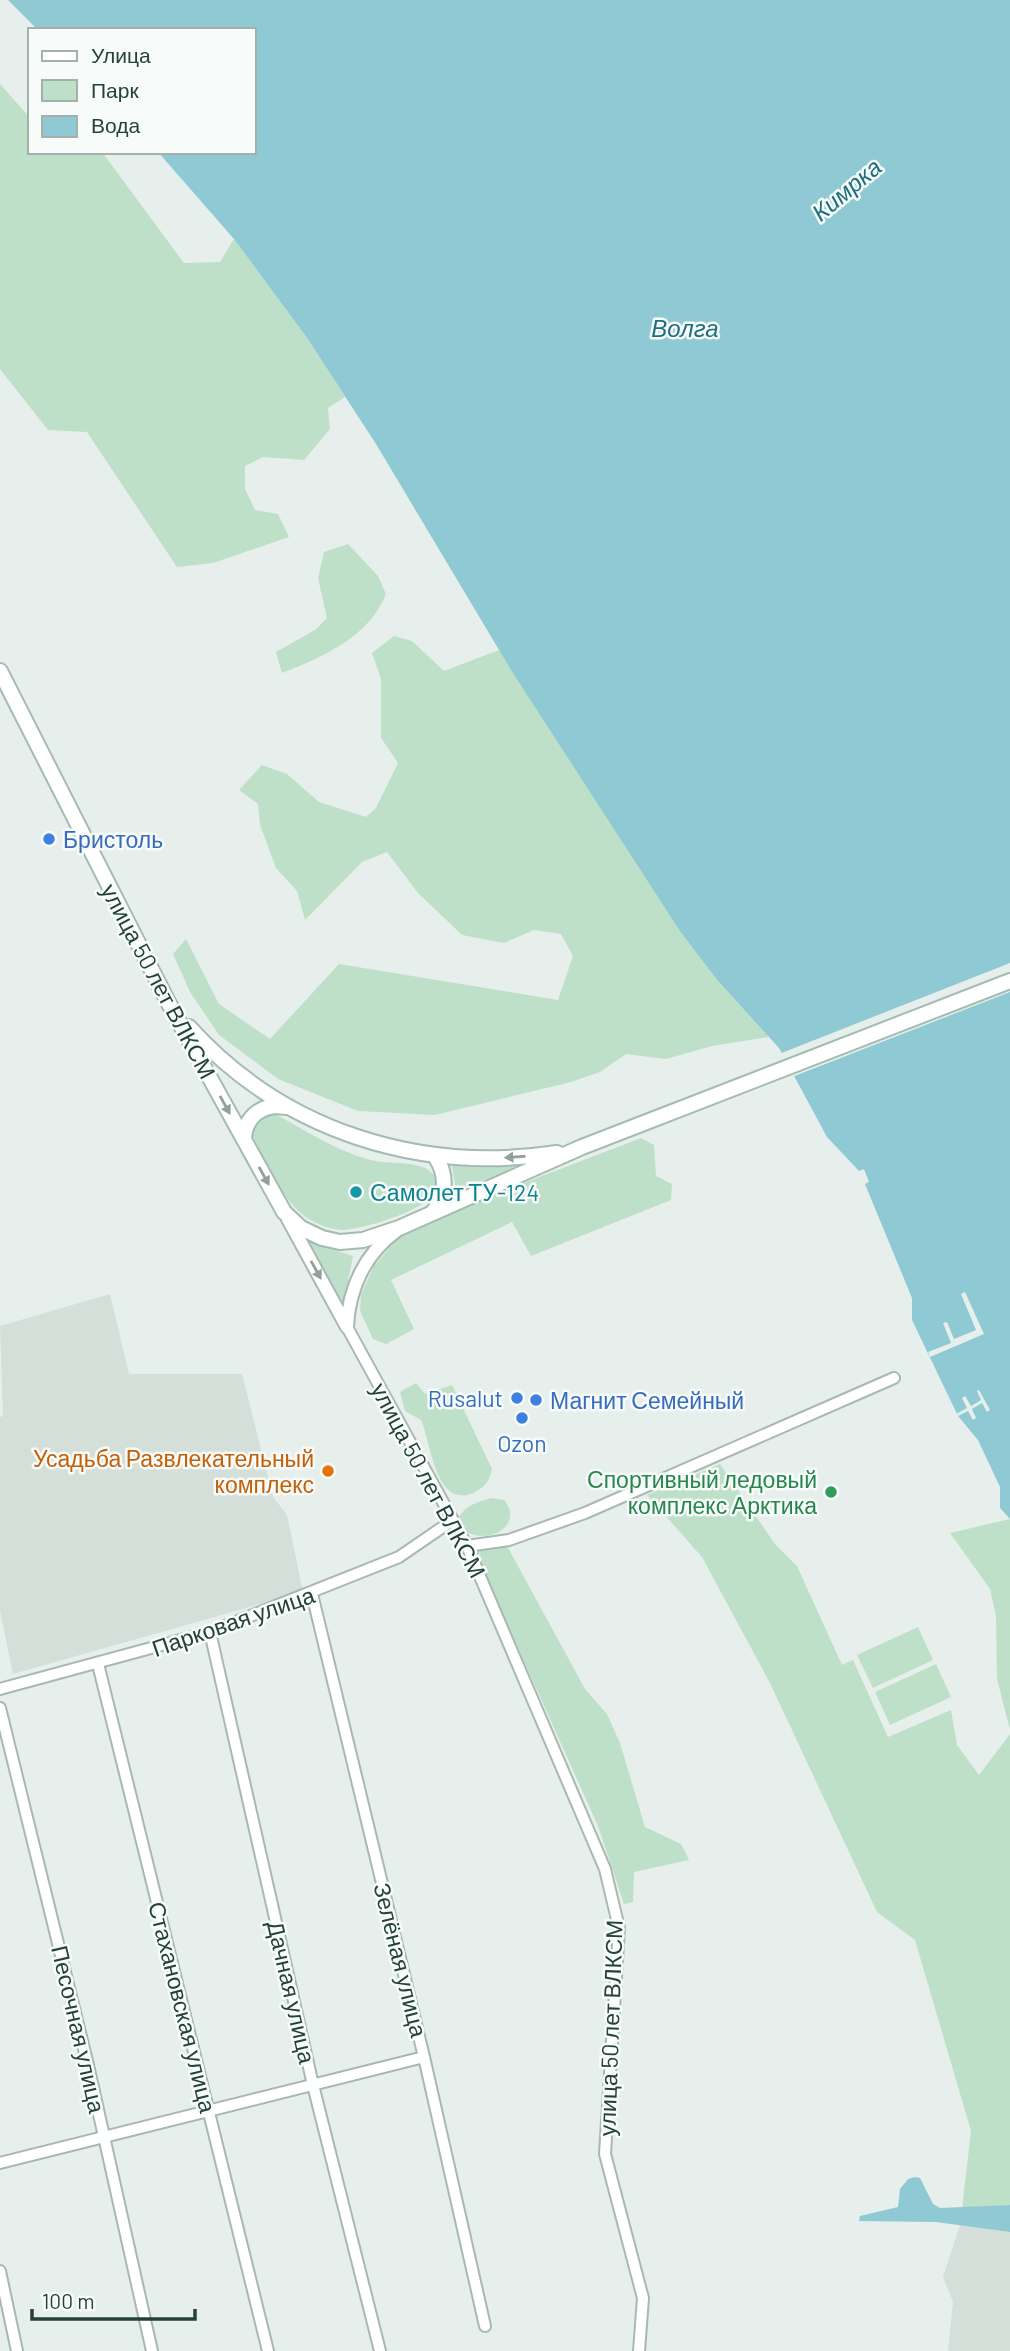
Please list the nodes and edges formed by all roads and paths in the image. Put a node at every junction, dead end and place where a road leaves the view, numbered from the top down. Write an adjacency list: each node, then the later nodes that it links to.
1 (0, 671): 3 (main road, улица 50 лет ВЛКСМ)
2 (1010, 981): 6 (main road)
3 (168, 1002): 4 (main road); 5 (main road, улица 50 лет ВЛКСМ, one-way to 5)
4 (285, 1107): 5 (main road); 7 (main road)
5 (244, 1139): 8 (main road, улица 50 лет ВЛКСМ, one-way to 8)
6 (582, 1147): 7 (main road, one-way to 7); 9 (main road)
7 (435, 1156): 9 (main road)
8 (284, 1212): 10 (main road); 11 (street, улица 50 лет ВЛКСМ, one-way to 11)
9 (433, 1212): 10 (main road)
10 (400, 1228): 11 (street)
11 (347, 1327): 13 (street, улица 50 лет ВЛКСМ)
12 (894, 1378): 14 (street)
13 (453, 1520): 14 (street, улица 50 лет ВЛКСМ); 15 (street, Парковая улица)
14 (467, 1546): 31 (street, улица 50 лет ВЛКСМ)
15 (312, 1594): 16 (street, Парковая улица); 20 (street, Зелёная улица)
16 (210, 1632): 17 (street, Парковая улица); 21 (street, Дачная улица)
17 (98, 1664): 18 (street, Парковая улица); 22 (street, Стахановская улица)
18 (0, 1689)
19 (0, 1708): 23 (street, Песочная улица)
20 (424, 2057): 21 (street); 26 (street, Зелёная улица)
21 (313, 2085): 22 (street); 30 (street, Дачная улица)
22 (209, 2111): 23 (street); 29 (street, Стахановская улица)
23 (104, 2137): 24 (street); 28 (street, Песочная улица)
24 (0, 2163)
25 (0, 2271): 27 (street)
26 (485, 2326)
27 (17, 2351)
28 (152, 2351)
29 (268, 2351)
30 (380, 2351)
31 (639, 2351)

